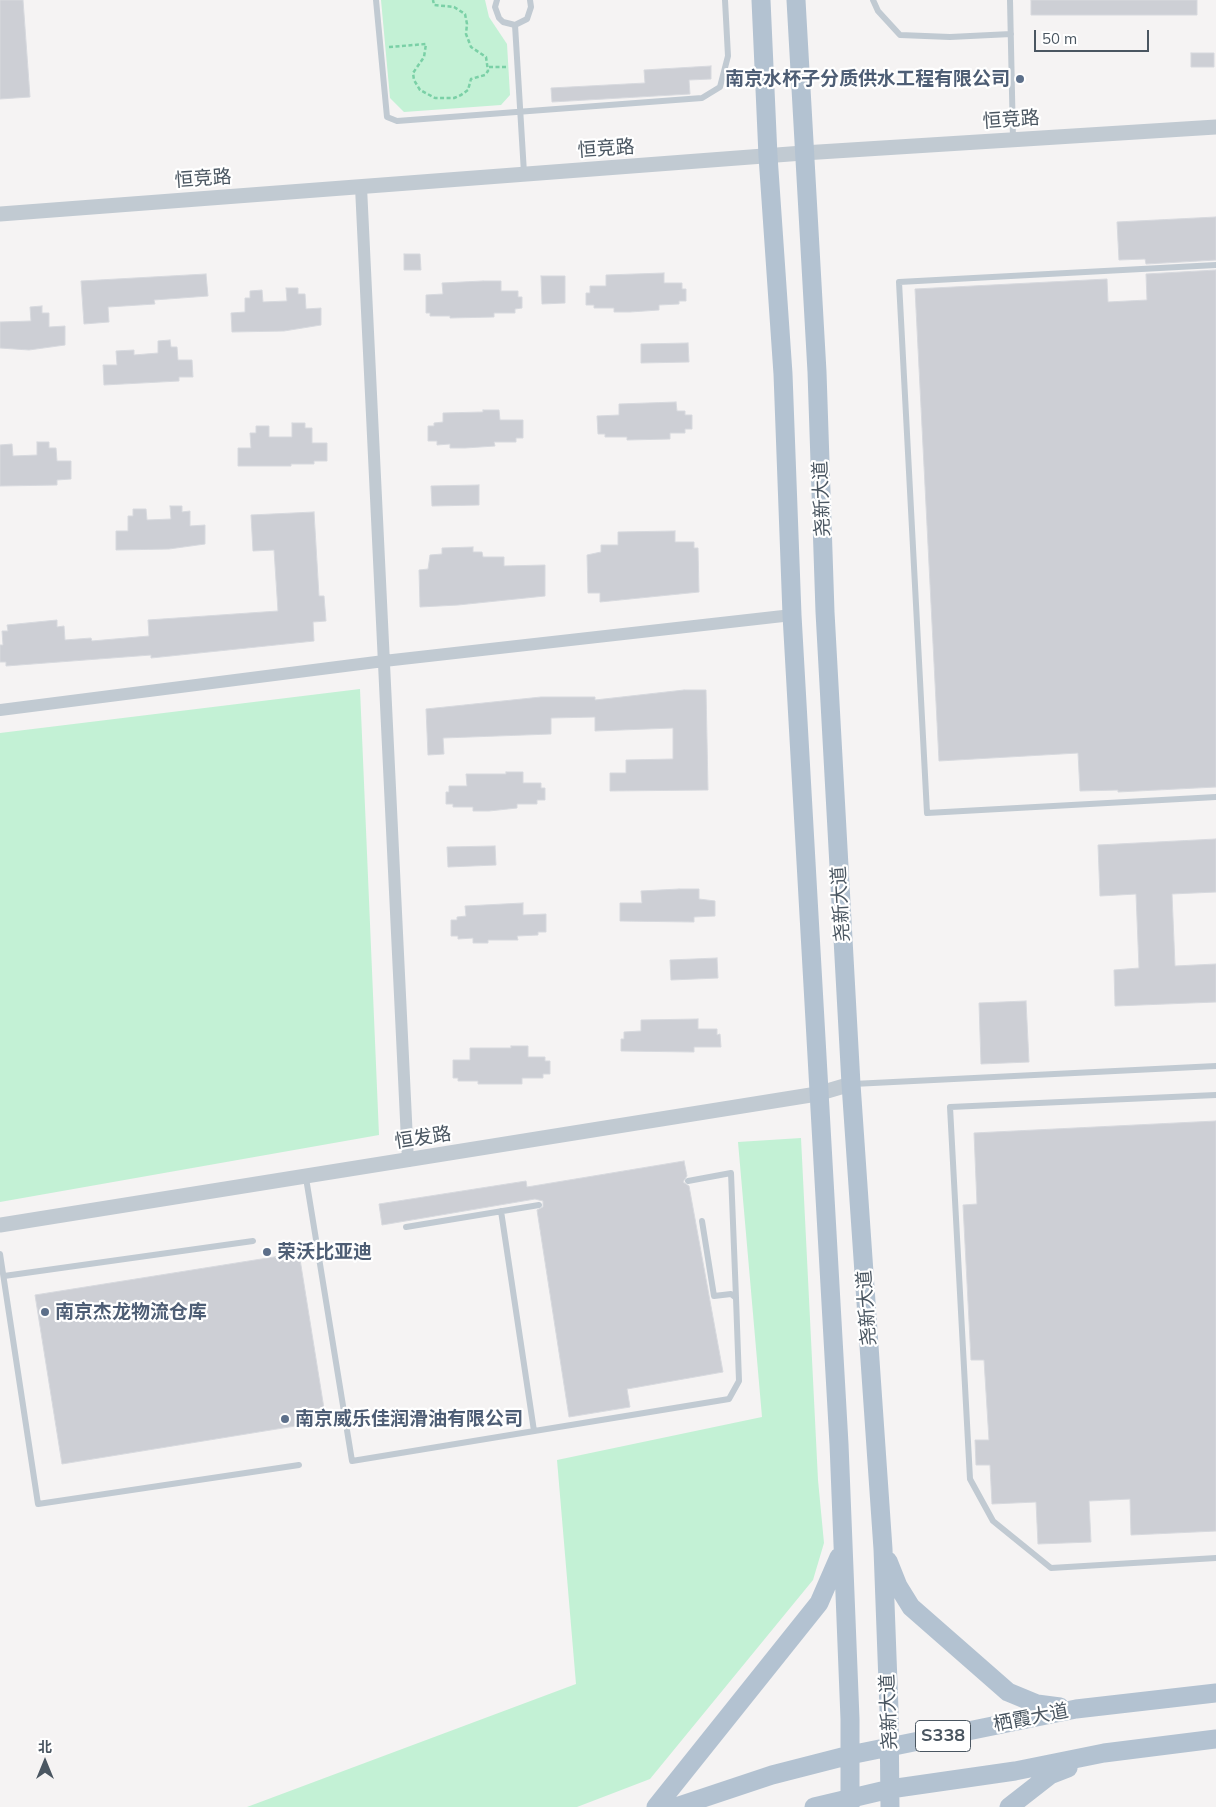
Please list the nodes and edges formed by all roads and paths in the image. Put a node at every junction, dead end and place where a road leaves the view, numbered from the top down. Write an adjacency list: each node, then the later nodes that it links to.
1 (376, 0): 12 (lane)
2 (433, 0): 14 (path)
3 (497, 0): 10 (lane)
4 (530, 0): 10 (lane)
5 (725, 0): 15 (lane)
6 (761, 0): 19 (main road, 尧新大道)
7 (796, 0): 18 (main road, 尧新大道)
8 (873, 0): 11 (lane)
9 (1010, 0): 11 (lane)
10 (515, 25): 13 (lane)
11 (1011, 34): 17 (lane)
12 (380, 47): 14 (path); 15 (lane)
13 (517, 67): 14 (path); 15 (lane)
14 (489, 68)
15 (520, 112): 20 (lane)
16 (1216, 127): 17 (street, 恒竞路)
17 (1014, 140): 18 (street, 恒竞路)
18 (803, 154): 19 (street, 恒竞路); 29 (main road, 尧新大道)
19 (768, 156): 20 (street, 恒竞路); 24 (main road, 尧新大道)
20 (524, 175): 21 (street, 恒竞路)
21 (361, 187): 22 (street, 恒竞路); 25 (street)
22 (0, 214)
23 (1216, 265): 27 (lane)
24 (792, 615): 25 (street); 30 (main road, 尧新大道)
25 (384, 661): 26 (street); 32 (street)
26 (0, 710)
27 (1216, 798)
28 (1216, 1066): 29 (lane)
29 (852, 1084): 30 (street, 恒发路); 46 (main road, 尧新大道)
30 (818, 1094): 32 (street, 恒发路); 47 (main road, 尧新大道)
31 (1216, 1095): 48 (lane)
32 (408, 1161): 33 (street, 恒发路)
33 (306, 1178): 38 (street, 恒发路); 44 (lane)
34 (688, 1180): 43 (lane)
35 (539, 1205): 36 (lane)
36 (500, 1211): 39 (lane); 44 (lane)
37 (702, 1222): 43 (lane)
38 (0, 1225)
39 (406, 1227)
40 (253, 1241): 42 (lane)
41 (0, 1254): 42 (lane)
42 (4, 1276): 45 (lane)
43 (736, 1298): 44 (lane)
44 (534, 1431)
45 (299, 1465)
46 (883, 1549): 50 (main road); 52 (main road, 尧新大道)
47 (842, 1551): 54 (main road, 尧新大道); 57 (main road)
48 (1216, 1558)
49 (1216, 1694): 50 (main road, 栖霞大道 / S338)
50 (1076, 1708): 52 (main road, 栖霞大道 / S338)
51 (1216, 1739): 53 (main road, S338)
52 (890, 1747): 54 (main road, 栖霞大道 / S338); 55 (main road, 尧新大道)
53 (1104, 1753): 55 (main road, S338); 60 (main road)
54 (850, 1755): 56 (main road, 尧新大道); 58 (main road, 栖霞大道 / S338)
55 (890, 1798): 56 (main road, S338)
56 (850, 1802): 59 (main road, S338)
57 (656, 1807)
58 (676, 1807)
59 (814, 1807)
60 (1010, 1807)

